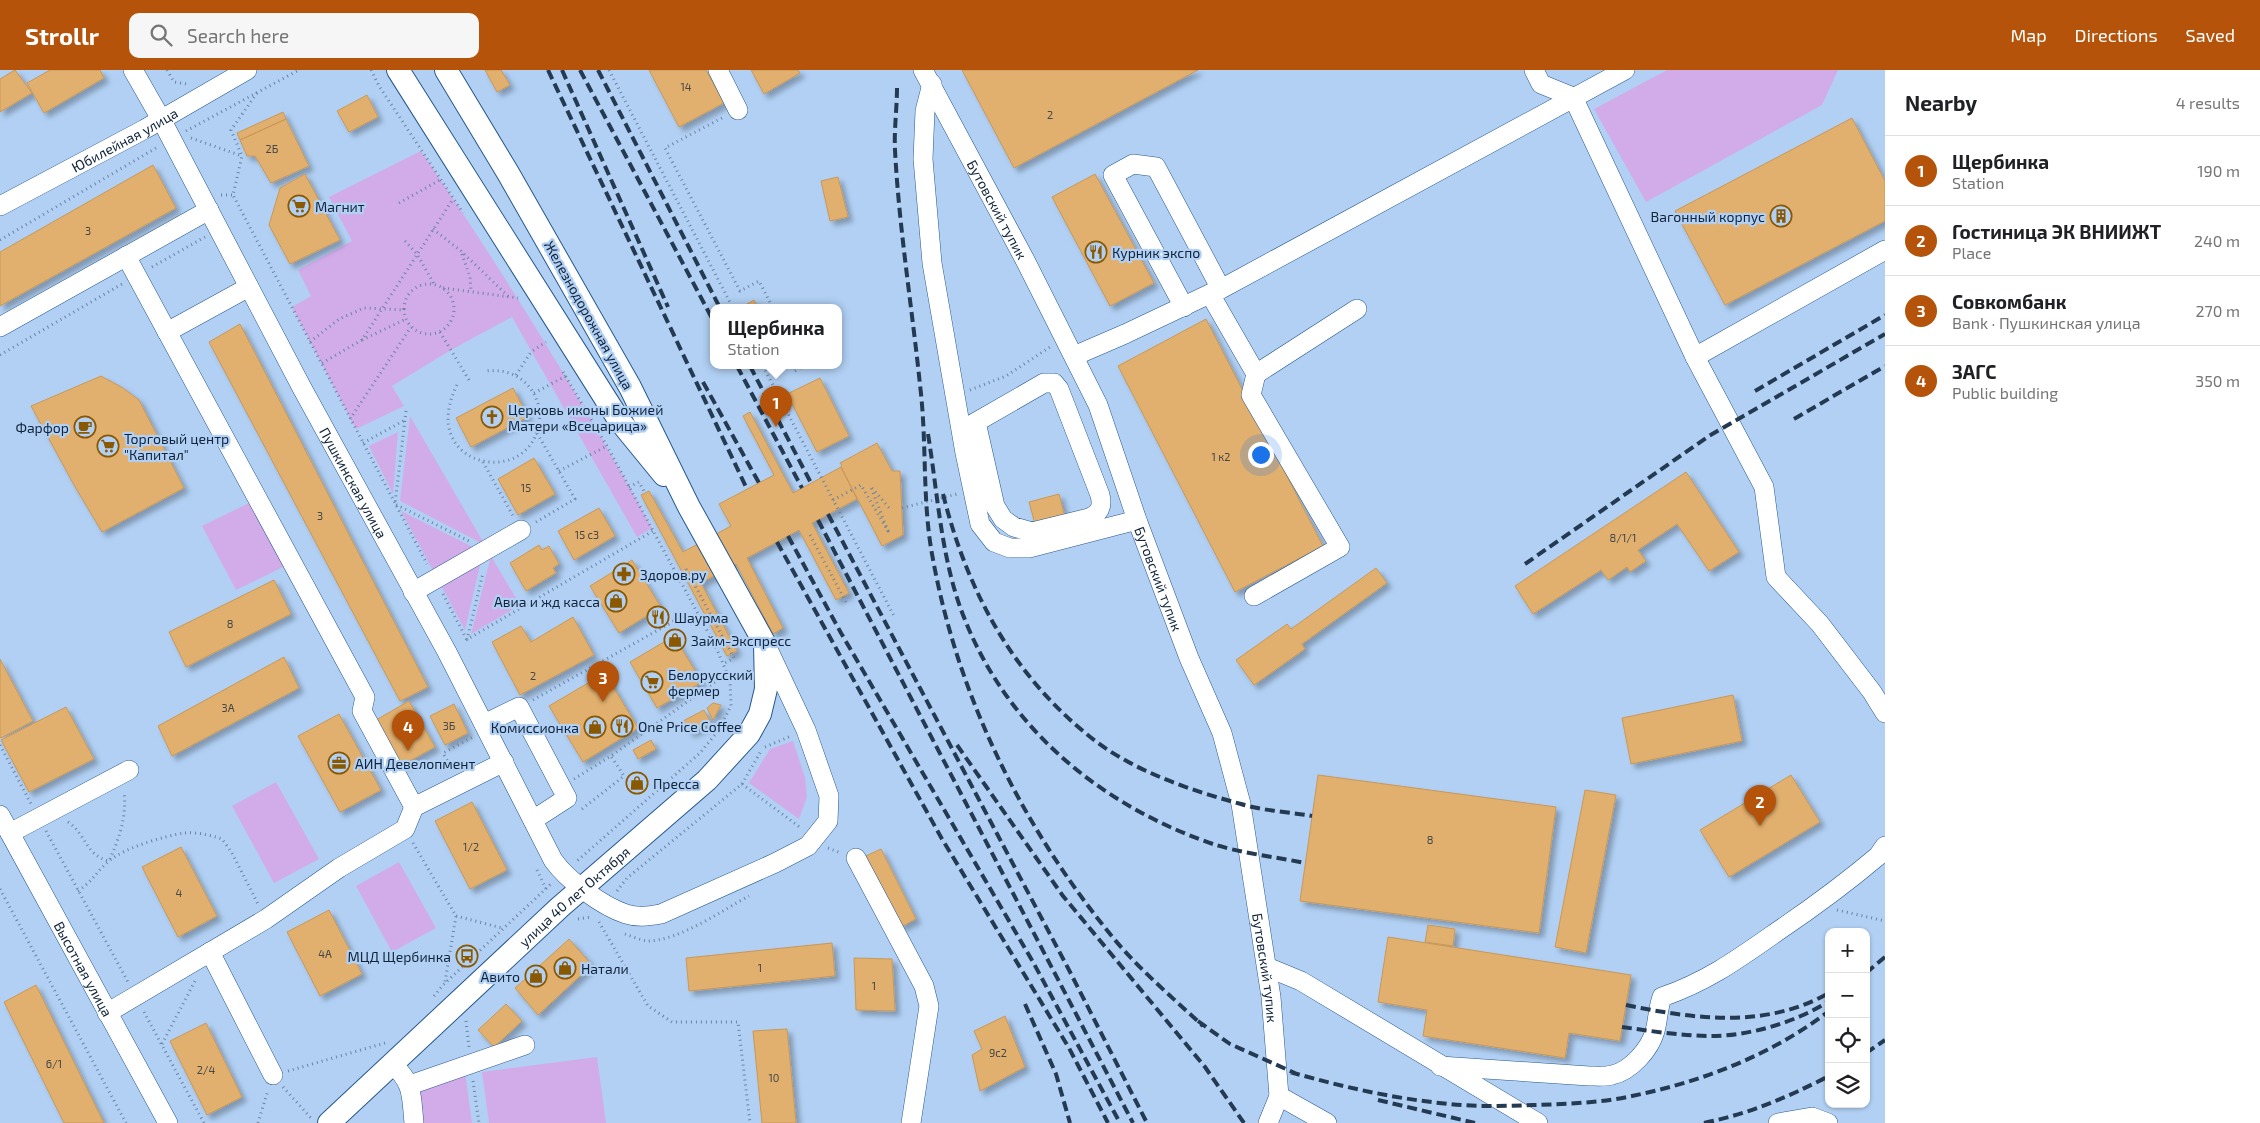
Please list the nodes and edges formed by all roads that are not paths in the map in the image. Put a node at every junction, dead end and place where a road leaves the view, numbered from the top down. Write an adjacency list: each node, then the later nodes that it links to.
1 (133, 70): 11 (street, Пушкинская улица)
2 (247, 70): 11 (street, Юбилейная улица)
3 (398, 70): 26 (main road)
4 (446, 70): 26 (main road, Железнодорожная улица)
5 (718, 70): 10 (street)
6 (1534, 70): 9 (street)
7 (1625, 70): 9 (street)
8 (927, 77): 22 (street, Бутовский тупик); 25 (street)
9 (1573, 97): 17 (street); 23 (street)
10 (738, 110)
11 (161, 119): 12 (street, Пушкинская улица); 13 (street, Юбилейная улица)
12 (212, 202): 15 (street); 16 (street, Пушкинская улица)
13 (0, 206)
14 (1885, 250): 23 (street)
15 (126, 256): 20 (street); 21 (street)
16 (249, 287): 21 (street); 29 (street, Пушкинская улица)
17 (1216, 292): 18 (street); 18 (street); 24 (street)
18 (1184, 307): 22 (street)
19 (1357, 309): 24 (street)
20 (0, 327)
21 (167, 332): 36 (street)
22 (1074, 356): 27 (street, Бутовский тупик)
23 (1695, 358): 32 (street)
24 (1256, 374): 30 (street)
25 (969, 426): 25 (street); 27 (street)
26 (689, 507): 31 (main road, Железнодорожная улица)
27 (1137, 520): 44 (street, Бутовский тупик)
28 (521, 530): 29 (street)
29 (413, 592): 33 (street, Пушкинская улица)
30 (1254, 596)
31 (765, 644): 42 (main road, улица 40 лет Октября); 42 (street, Пушкинская улица)
32 (1885, 714)
33 (479, 730): 34 (street, Пушкинская улица); 38 (street)
34 (504, 762): 36 (street); 38 (street, Пушкинская улица)
35 (126, 772): 39 (street)
36 (414, 807): 43 (street)
37 (0, 815): 39 (street, Высотная улица)
38 (532, 820): 42 (street, Пушкинская улица)
39 (10, 833): 45 (street, Высотная улица)
40 (1885, 846): 48 (street)
41 (856, 858): 55 (street)
42 (582, 888): 47 (main road, улица 40 лет Октября)
43 (210, 952): 45 (street); 49 (street)
44 (1267, 967): 48 (street); 51 (street, Бутовский тупик)
45 (107, 1013): 53 (street, Высотная улица)
46 (525, 1045): 50 (street)
47 (392, 1063): 50 (street); 52 (main road, улица 40 лет Октября)
48 (1440, 1066): 58 (street)
49 (273, 1075)
50 (410, 1085): 54 (street)
51 (1279, 1096): 56 (street, Бутовский тупик); 57 (street)
52 (320, 1117)
53 (168, 1123)
54 (414, 1123)
55 (911, 1123)
56 (1268, 1123)
57 (1327, 1123)
58 (1538, 1123)
59 (1778, 1123): 60 (street)
60 (1828, 1123)

